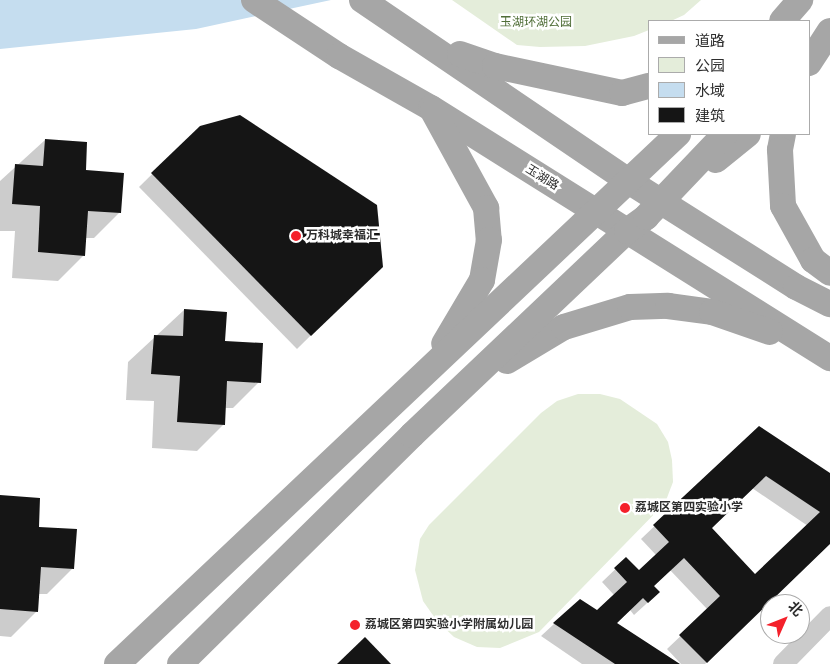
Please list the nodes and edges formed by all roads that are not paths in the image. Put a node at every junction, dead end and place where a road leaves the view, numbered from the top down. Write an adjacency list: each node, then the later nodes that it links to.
1 (254, 0): 9 (main road, 玉湖路)
2 (800, 0): 4 (main road)
3 (370, 6): 6 (main road)
4 (783, 20)
5 (822, 38): 7 (main road)
6 (427, 42): 8 (main road); 14 (main road)
7 (810, 61)
8 (648, 86)
9 (431, 108): 16 (main road, 玉湖路); 21 (main road)
10 (677, 135): 14 (main road)
11 (724, 135): 15 (main road)
12 (747, 135): 15 (main road)
13 (783, 135): 18 (main road)
14 (630, 182): 15 (main road); 16 (main road)
15 (669, 192): 17 (main road); 19 (main road)
16 (597, 213): 17 (main road, 玉湖路); 21 (main road)
17 (627, 231): 20 (main road, 玉湖路); 22 (main road)
18 (830, 273)
19 (830, 304)
20 (822, 353): 22 (main road)
21 (430, 368): 24 (main road)
22 (412, 435): 25 (main road)
23 (830, 616): 26 (lane)
24 (116, 664)
25 (180, 664)
26 (783, 664)

